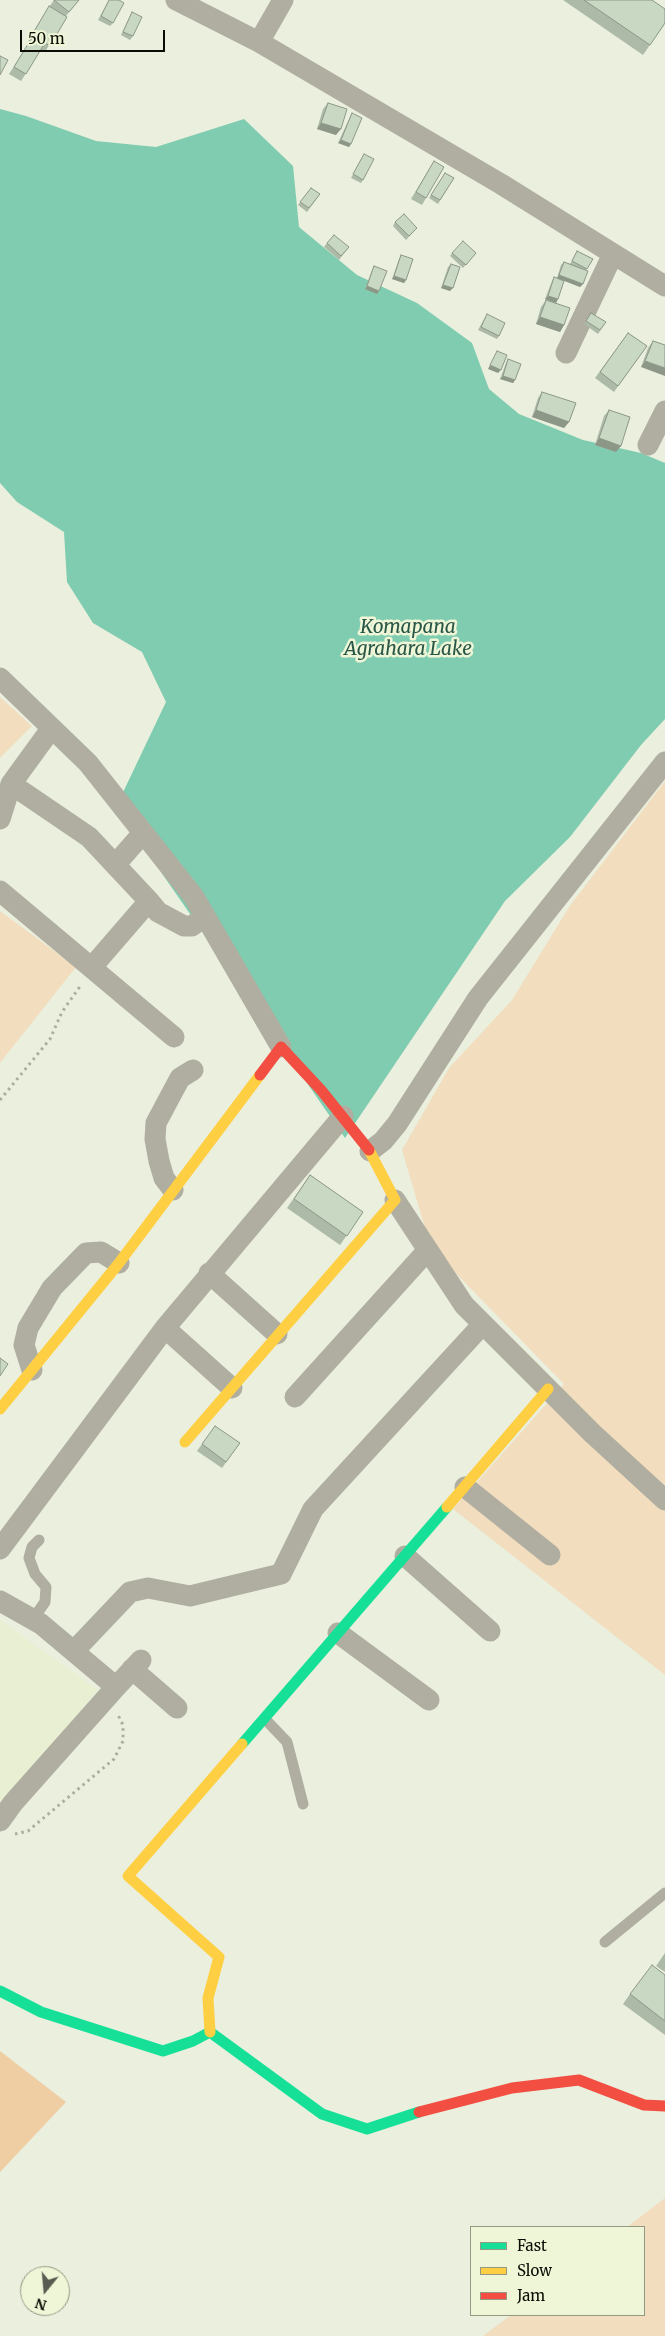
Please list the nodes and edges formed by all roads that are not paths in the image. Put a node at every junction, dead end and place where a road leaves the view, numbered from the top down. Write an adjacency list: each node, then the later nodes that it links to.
1 (176, 0): 3 (street)
2 (283, 0): 3 (street)
3 (259, 42): 4 (street)
4 (613, 254): 5 (street); 6 (street)
5 (665, 286)
6 (566, 353)
7 (665, 411): 8 (street)
8 (648, 445)
9 (0, 678): 10 (street)
10 (51, 729): 12 (street); 14 (street)
11 (665, 762): 24 (street)
12 (12, 784): 13 (street); 15 (street)
13 (0, 819)
14 (143, 833): 15 (street); 18 (street)
15 (115, 865): 17 (street)
16 (0, 891): 19 (street)
17 (149, 901): 18 (street); 19 (street)
18 (205, 916): 21 (street)
19 (92, 967): 20 (street)
20 (174, 1037)
21 (281, 1046): 23 (street); 25 (street)
22 (193, 1070): 25 (street)
23 (343, 1116): 24 (street); 29 (street)
24 (370, 1151): 26 (street)
25 (173, 1190): 28 (street)
26 (395, 1200): 27 (street); 32 (street)
27 (427, 1251): 30 (street); 36 (street)
28 (119, 1263): 33 (street); 33 (street)
29 (208, 1273): 31 (street); 32 (street)
30 (483, 1324): 35 (street); 49 (street)
31 (165, 1328): 34 (street); 42 (street)
32 (277, 1334): 34 (street)
33 (32, 1370): 37 (street)
34 (232, 1388): 38 (street)
35 (548, 1389): 39 (street); 40 (street)
36 (295, 1397)
37 (0, 1409)
38 (185, 1442)
39 (465, 1486): 43 (street); 44 (street)
40 (665, 1500)
41 (39, 1540): 46 (lane)
42 (0, 1549)
43 (550, 1555)
44 (405, 1556): 47 (street); 48 (street)
45 (0, 1601): 46 (street)
46 (33, 1619): 49 (street)
47 (490, 1631)
48 (338, 1633): 51 (street); 53 (street)
49 (74, 1651): 50 (street)
50 (113, 1691): 52 (street); 55 (street)
51 (430, 1700)
52 (176, 1708)
53 (265, 1719): 54 (lane); 59 (street)
54 (303, 1804)
55 (4, 1828)
56 (665, 1893): 57 (lane)
57 (605, 1942)
58 (0, 1991): 59 (street)
59 (210, 2032): 60 (street)
60 (665, 2106)

